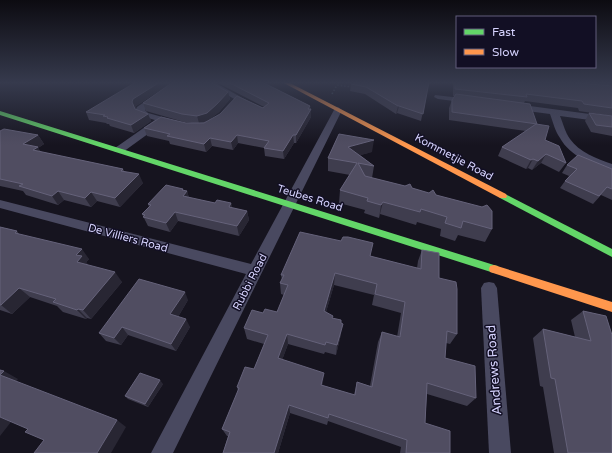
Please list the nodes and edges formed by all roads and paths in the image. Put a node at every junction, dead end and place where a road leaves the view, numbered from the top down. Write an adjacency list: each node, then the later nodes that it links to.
1 (148, 103): 9 (street)
2 (242, 103): 5 (street)
3 (325, 103): 6 (street, Kommetjie Road)
4 (508, 106): 7 (street)
5 (257, 108)
6 (338, 110): 15 (street, Rubbi Road); 16 (street, Kommetjie Road)
7 (554, 112): 10 (street); 13 (street)
8 (0, 113): 12 (street, Teubes Road)
9 (162, 120): 11 (street); 12 (street)
10 (612, 120)
11 (183, 125)
12 (119, 150): 15 (street, Teubes Road)
13 (612, 168)
14 (0, 204): 17 (street, De Villiers Road)
15 (290, 204): 17 (street, Rubbi Road); 19 (street, Teubes Road)
16 (612, 253)
17 (255, 271): 20 (street, Rubbi Road)
18 (488, 288): 21 (street, Andrews Road)
19 (612, 307)
20 (162, 453)
21 (500, 453)

